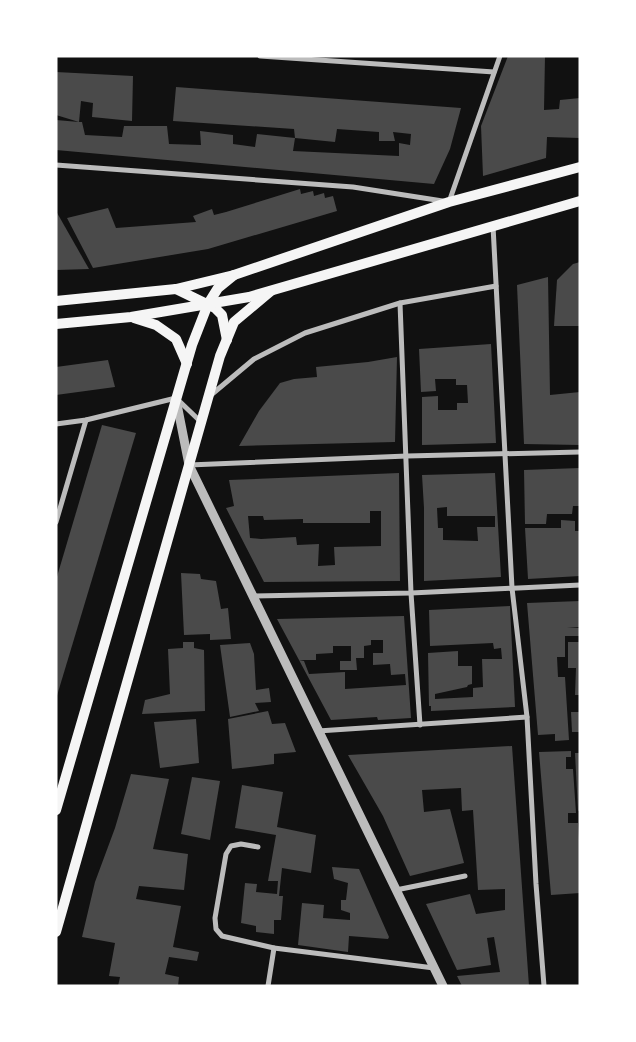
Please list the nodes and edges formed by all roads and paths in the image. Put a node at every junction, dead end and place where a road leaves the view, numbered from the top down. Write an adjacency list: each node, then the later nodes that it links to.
1 (260, 56): 3 (street)
2 (500, 56): 3 (street)
3 (494, 72): 7 (street)
4 (56, 165): 7 (street)
5 (580, 167): 7 (main road)
6 (580, 201): 8 (main road)
7 (448, 202): 9 (main road)
8 (493, 226): 10 (street); 12 (main road)
9 (234, 275): 11 (main road); 15 (main road)
10 (496, 286): 14 (street); 26 (street)
11 (176, 289): 13 (main road); 15 (main road)
12 (271, 291): 15 (main road); 18 (main road)
13 (56, 301)
14 (400, 303): 20 (street); 27 (street)
15 (208, 304): 16 (main road); 18 (main road); 19 (main road)
16 (131, 317): 17 (main road); 19 (main road)
17 (56, 324)
18 (227, 340): 20 (main road)
19 (187, 364): 21 (main road)
20 (209, 397): 23 (main road)
21 (176, 398): 22 (street); 23 (street); 28 (street); 37 (main road)
22 (86, 420): 24 (street); 29 (street)
23 (202, 422): 28 (main road)
24 (56, 424)
25 (580, 452): 26 (street)
26 (505, 454): 27 (street); 31 (street)
27 (407, 456): 28 (street); 32 (street)
28 (189, 466): 33 (street); 41 (main road)
29 (56, 522)
30 (580, 585): 31 (street)
31 (512, 588): 32 (street); 34 (street)
32 (411, 593): 33 (street); 35 (street)
33 (252, 596): 36 (street)
34 (527, 717): 35 (street); 46 (street)
35 (420, 725): 36 (street)
36 (318, 730): 40 (street)
37 (56, 810)
38 (258, 847): 42 (street)
39 (465, 876): 40 (street)
40 (396, 890): 43 (street)
41 (56, 932)
42 (274, 948): 43 (street); 44 (street)
43 (434, 968): 45 (street)
44 (268, 986)
45 (443, 986)
46 (544, 986)

